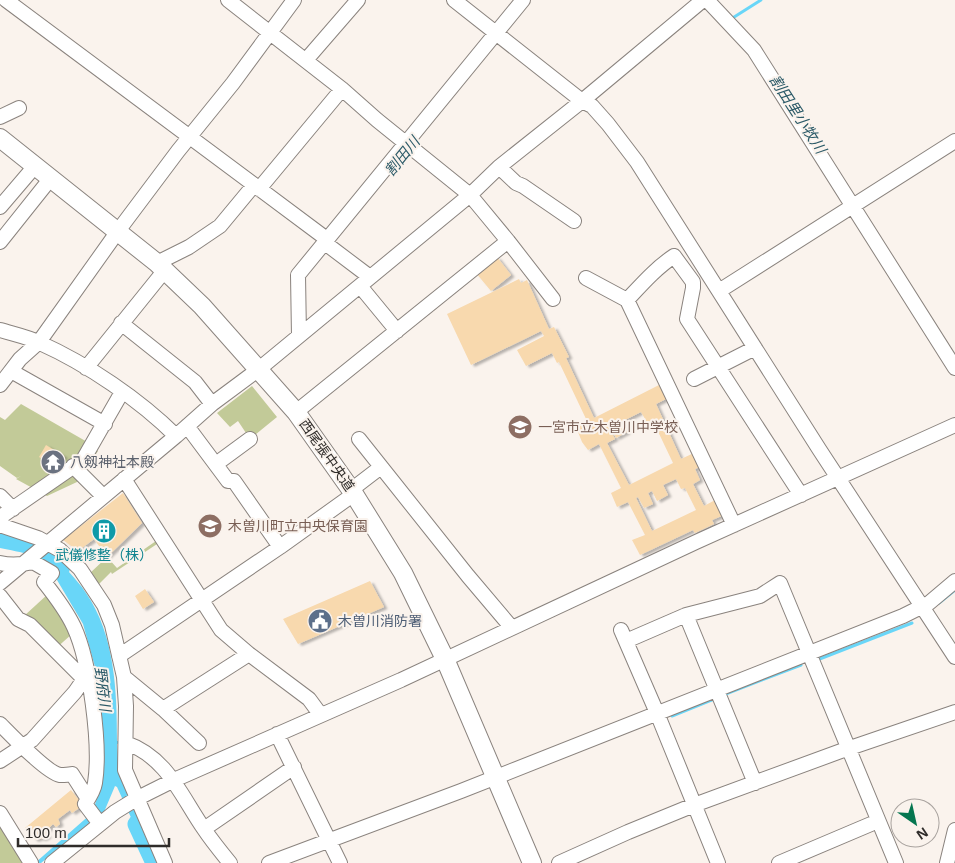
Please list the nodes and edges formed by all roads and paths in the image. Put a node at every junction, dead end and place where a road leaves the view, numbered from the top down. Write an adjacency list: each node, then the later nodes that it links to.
1 (6, 0): 16 (street)
2 (228, 0): 8 (street)
3 (294, 0): 8 (street)
4 (358, 0): 10 (street)
5 (454, 0): 9 (street)
6 (523, 0): 9 (street)
7 (705, 0): 12 (street); 24 (street)
8 (269, 32): 10 (street); 16 (street)
9 (499, 34): 12 (street); 18 (street)
10 (306, 60): 11 (street)
11 (342, 88): 18 (street); 22 (street)
12 (582, 101): 20 (street); 34 (street)
13 (19, 108): 14 (street)
14 (0, 117)
15 (0, 138): 19 (main road, 西尾張中央道)
16 (189, 138): 22 (street); 27 (street)
17 (955, 140): 24 (street)
18 (409, 146): 23 (street); 30 (street)
19 (35, 166): 21 (main road, 西尾張中央道); 25 (street)
20 (499, 167): 23 (street); 26 (street)
21 (51, 178): 27 (main road, 西尾張中央道); 28 (street)
22 (257, 187): 30 (street); 31 (street)
23 (470, 195): 29 (street); 33 (street)
24 (853, 206): 34 (street); 45 (street)
25 (0, 207)
26 (574, 221)
27 (118, 231): 31 (main road, 西尾張中央道); 41 (street)
28 (2, 233)
29 (508, 241): 35 (street); 39 (street)
30 (328, 244): 33 (street); 40 (street)
31 (161, 266): 37 (street); 46 (main road, 西尾張中央道)
32 (586, 278): 36 (street)
33 (365, 281): 39 (street); 40 (street)
34 (719, 291): 42 (street)
35 (553, 299)
36 (627, 300): 43 (street); 69 (street)
37 (121, 324): 44 (street); 51 (street)
38 (0, 330): 41 (street)
39 (397, 332): 52 (street)
40 (299, 336): 46 (street)
41 (40, 342): 44 (street); 47 (street)
42 (755, 348): 43 (street); 62 (street)
43 (718, 366): 48 (street); 65 (street)
44 (86, 368): 50 (street)
45 (955, 368)
46 (259, 369): 51 (street); 52 (main road, 西尾張中央道)
47 (11, 371): 49 (street); 53 (street)
48 (694, 379)
49 (0, 385)
50 (122, 392): 53 (street); 56 (street)
51 (212, 404): 55 (street)
52 (296, 412): 64 (main road, 西尾張中央道)
53 (105, 424): 60 (street)
54 (955, 425): 62 (street)
55 (187, 426): 56 (street); 59 (street)
56 (176, 436): 63 (street)
57 (250, 439): 59 (street)
58 (359, 439): 61 (street)
59 (216, 464): 72 (street)
60 (73, 466): 67 (street); 68 (street)
61 (380, 467): 64 (street); 81 (street)
62 (839, 478): 65 (street); 79 (street)
63 (124, 479): 67 (street); 78 (street)
64 (353, 492): 72 (street); 86 (main road, 西尾張中央道)
65 (801, 495): 69 (street)
66 (0, 496): 68 (street)
67 (103, 496): 71 (street)
68 (13, 509): 70 (street)
69 (734, 525): 81 (street)
70 (0, 526): 71 (street)
71 (46, 544): 73 (street); 84 (street)
72 (280, 547): 78 (street)
73 (27, 561): 74 (street); 76 (street); 88 (street)
74 (0, 563)
75 (955, 581): 79 (street)
76 (0, 583)
77 (0, 596): 88 (street)
78 (201, 601): 82 (street); 84 (street)
79 (923, 608): 83 (street); 85 (street)
80 (686, 615): 83 (street); 89 (street); 92 (street)
81 (512, 628): 86 (street)
82 (249, 654): 90 (street); 93 (street)
83 (805, 654): 89 (street); 99 (street)
84 (119, 656): 87 (street)
85 (955, 657)
86 (445, 659): 93 (street); 102 (main road, 西尾張中央道)
87 (124, 677): 90 (street); 96 (street)
88 (86, 678): 98 (street); 106 (street)
89 (717, 689): 92 (street); 104 (street)
90 (163, 709): 97 (street)
91 (955, 712): 99 (street)
92 (657, 713): 102 (street); 107 (street)
93 (320, 714): 95 (street)
94 (0, 724): 98 (street)
95 (277, 734): 101 (street); 103 (street)
96 (126, 742): 103 (street); 105 (street)
97 (199, 743)
98 (22, 747): 100 (street); 106 (street)
99 (845, 750): 104 (street); 110 (street); 125 (street)
100 (0, 761)
101 (294, 767): 111 (street); 113 (street)
102 (495, 778): 113 (street); 120 (main road, 西尾張中央道)
103 (174, 780): 105 (street); 111 (street)
104 (755, 783): 107 (street)
105 (132, 801): 109 (street); 116 (street)
106 (88, 803): 109 (street)
107 (694, 805): 121 (street); 122 (street)
108 (0, 813): 114 (street)
109 (99, 822): 115 (street)
110 (871, 824): 123 (street); 124 (street)
111 (204, 829): 117 (street)
112 (955, 830): 126 (street)
113 (330, 840): 118 (street); 119 (street)
114 (31, 863)
115 (52, 863)
116 (165, 863)
117 (230, 863)
118 (269, 863)
119 (340, 863)
120 (532, 863)
121 (559, 863)
122 (718, 863)
123 (779, 863)
124 (887, 863)
125 (896, 863)
126 (947, 863)

